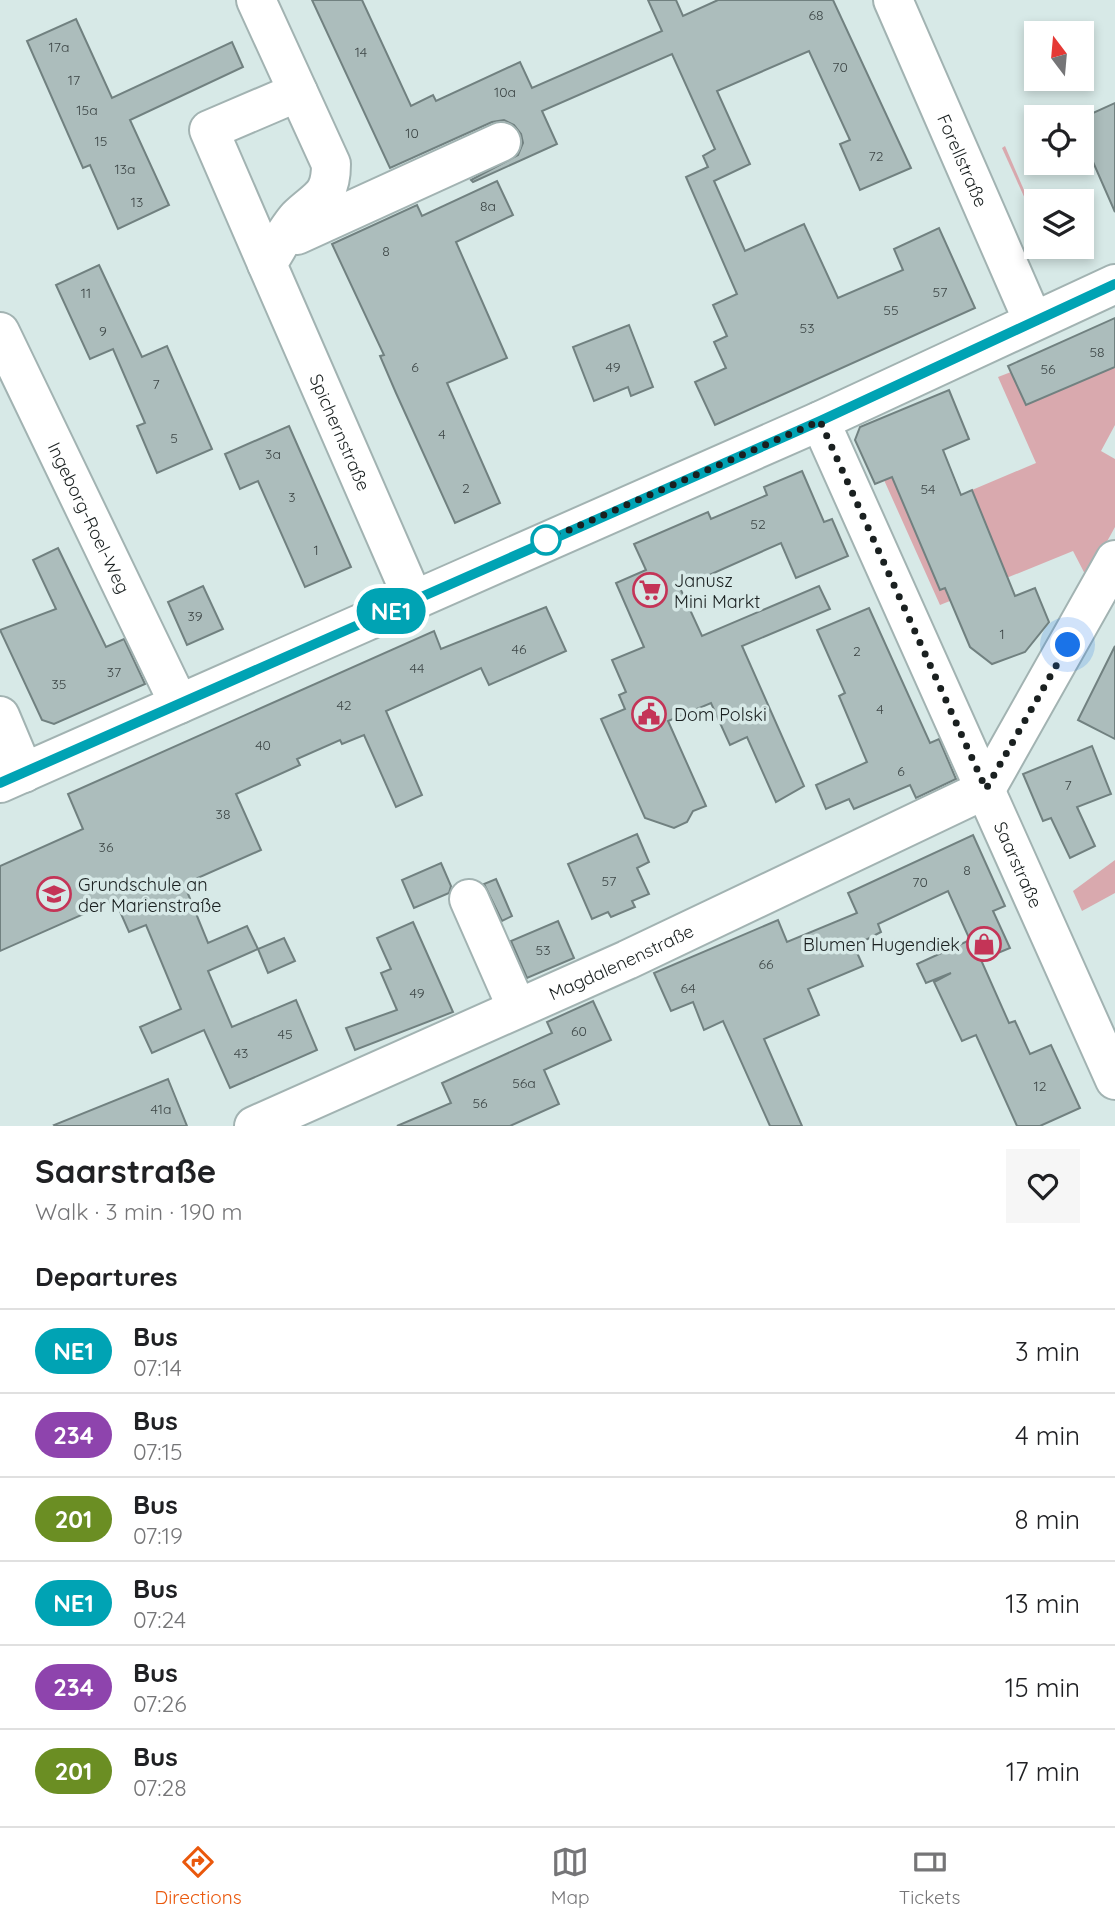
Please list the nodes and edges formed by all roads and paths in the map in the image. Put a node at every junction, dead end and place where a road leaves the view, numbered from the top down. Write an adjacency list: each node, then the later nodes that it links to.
1 (257, 0): 3 (street)
2 (893, 0): 7 (street, Forellstraße)
3 (298, 92): 5 (street); 5 (street, Spichernstraße)
4 (501, 142): 5 (street)
5 (275, 253): 11 (street, Spichernstraße)
6 (1115, 284): 7 (street)
7 (1033, 321): 9 (street)
8 (0, 332): 12 (street, Ingeborg-Roel-Weg)
9 (820, 421): 11 (street); 15 (street, Saarstraße)
10 (1115, 561): 15 (street)
11 (414, 601): 12 (street)
12 (179, 704): 14 (street)
13 (0, 716): 14 (street)
14 (12, 778)
15 (986, 789): 17 (street, Magdalenenstraße); 18 (street, Saarstraße)
16 (469, 899): 17 (street)
17 (517, 1008): 19 (street, Magdalenenstraße)
18 (1115, 1080)
19 (254, 1126)

